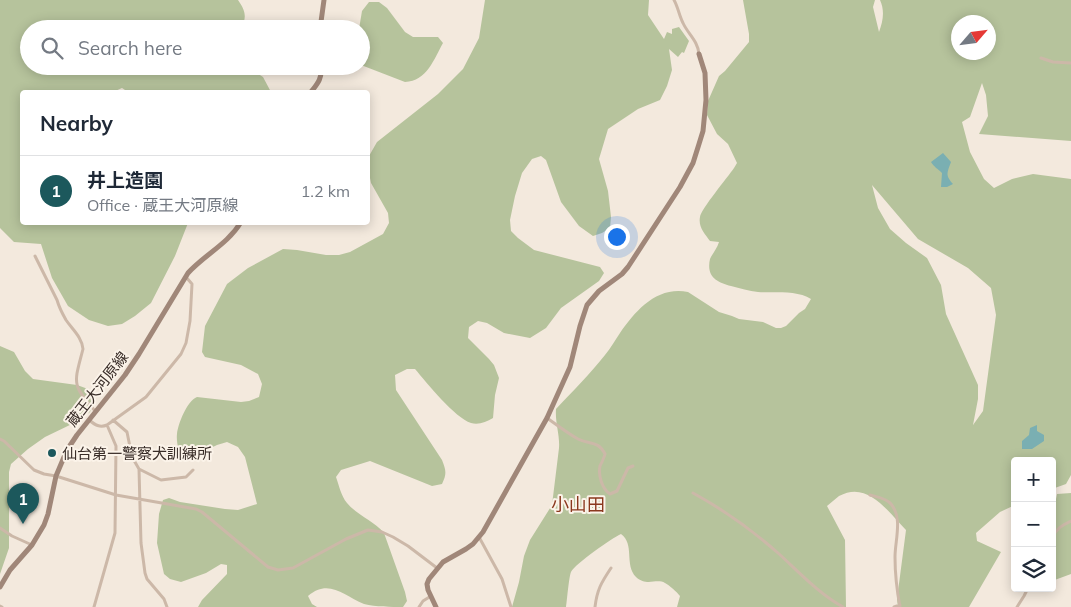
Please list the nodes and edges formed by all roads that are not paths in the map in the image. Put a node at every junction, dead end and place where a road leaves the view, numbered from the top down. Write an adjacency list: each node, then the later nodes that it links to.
1 (324, 0): 3 (street)
2 (674, 0): 4 (street)
3 (321, 20)
4 (699, 54): 13 (street)
5 (1041, 58): 6 (street)
6 (1071, 64)
7 (321, 75): 8 (street)
8 (313, 90)
9 (239, 225): 11 (street, 蔵王大河原線)
10 (35, 256): 12 (street)
11 (186, 277): 12 (street, 蔵王大河原線); 15 (street)
12 (96, 412): 14 (street, 蔵王大河原線)
13 (546, 418): 18 (street); 29 (street)
14 (89, 420): 16 (street); 21 (street, 蔵王大河原線)
15 (113, 420): 16 (street); 19 (street)
16 (104, 426): 23 (street)
17 (0, 439): 21 (street)
18 (633, 466)
19 (139, 469): 20 (street); 25 (street)
20 (193, 470)
21 (56, 476): 23 (street); 30 (street, 蔵王大河原線)
22 (693, 493): 43 (street)
23 (116, 495): 25 (street); 37 (street)
24 (870, 495): 36 (street)
25 (140, 500): 31 (street); 38 (street)
26 (1071, 521): 28 (street)
27 (0, 528): 30 (street)
28 (1056, 532)
29 (479, 537): 31 (street); 41 (street)
30 (32, 545): 33 (street, 蔵王大河原線)
31 (437, 568): 35 (street)
32 (610, 568): 42 (street)
33 (0, 587)
34 (1026, 592): 45 (street)
35 (431, 596): 39 (street); 40 (street)
36 (900, 606): 44 (street)
37 (94, 607)
38 (167, 607)
39 (419, 607)
40 (436, 607)
41 (511, 607)
42 (595, 607)
43 (843, 607)
44 (894, 607)
45 (1017, 607)

